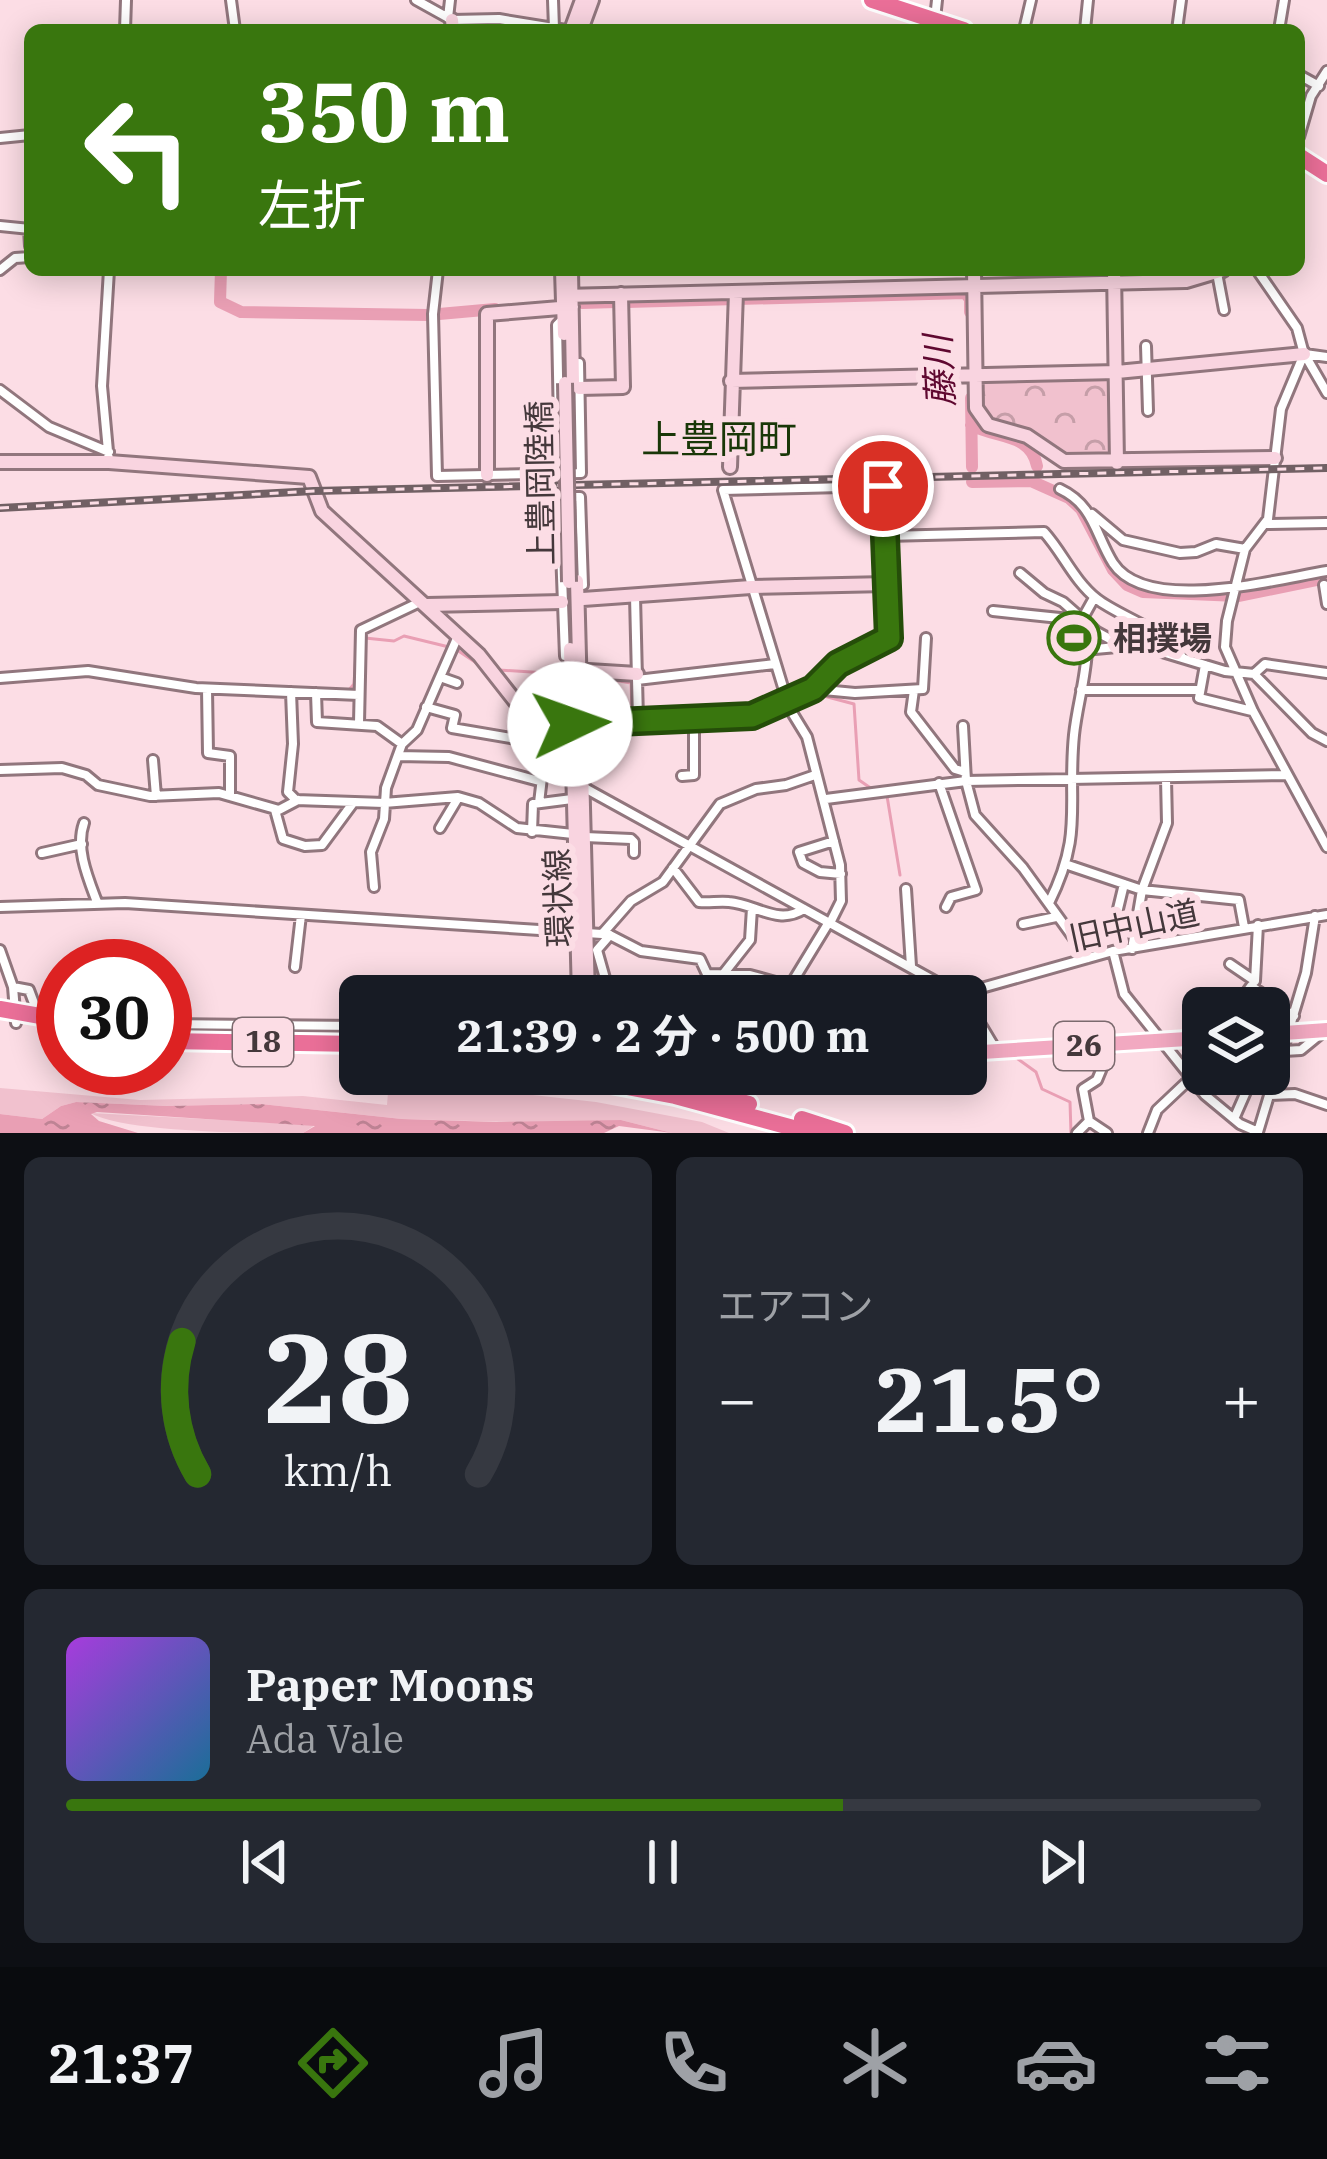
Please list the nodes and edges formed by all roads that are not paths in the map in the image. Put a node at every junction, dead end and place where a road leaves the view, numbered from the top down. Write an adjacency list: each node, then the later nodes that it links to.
1 (416, 0): 6 (street)
2 (450, 0): 6 (street)
3 (872, 0): 5 (highway)
4 (937, 0): 5 (street)
5 (935, 21): 8 (highway)
6 (451, 23): 7 (street)
7 (530, 24)
8 (945, 24)
9 (1327, 70): 11 (street)
10 (1305, 78): 11 (street)
11 (1319, 86): 12 (street)
12 (1305, 116)
13 (108, 276): 40 (street)
14 (437, 276): 46 (street)
15 (563, 276): 27 (street)
16 (571, 276): 27 (street)
17 (845, 276): 24 (street)
18 (974, 276): 23 (street)
19 (1114, 276): 20 (street); 23 (street); 33 (street)
20 (1205, 276)
21 (1220, 276): 28 (street)
22 (1261, 276): 30 (street)
23 (974, 286): 24 (street); 34 (street)
24 (846, 289): 25 (street)
25 (736, 292): 26 (street); 35 (street)
26 (621, 295): 27 (street); 36 (street)
27 (568, 306): 36 (street); 46 (street)
28 (1224, 310)
29 (1146, 346): 32 (street)
30 (1304, 354): 31 (street); 32 (street); 38 (street); 41 (street)
31 (1327, 357)
32 (1147, 369): 33 (street); 39 (street)
33 (1117, 372): 34 (street); 43 (street)
34 (975, 375): 35 (street); 43 (street)
35 (731, 381): 44 (street)
36 (569, 384): 45 (street); 45 (street); 55 (street, 上豊岡陸橋, bridge)
37 (0, 390): 40 (street)
38 (1327, 393)
39 (1148, 411)
40 (109, 457): 42 (street); 64 (street)
41 (1275, 458): 43 (street); 50 (street)
42 (0, 462)
43 (1117, 463)
44 (730, 467)
45 (560, 473): 46 (street)
46 (487, 475)
47 (1060, 489): 48 (street)
48 (1088, 510): 52 (street); 59 (street)
49 (1327, 523): 50 (street)
50 (1266, 524): 52 (street)
51 (885, 536): 56 (street); 58 (street); 61 (street)
52 (1245, 549): 59 (street)
53 (1327, 571): 59 (street)
54 (1020, 573): 67 (street)
55 (573, 582): 75 (street, 環状線)
56 (887, 584): 58 (street); 84 (street)
57 (1324, 585): 65 (street)
58 (751, 587): 60 (street); 73 (street)
59 (1234, 593): 76 (street)
60 (634, 596): 62 (street); 80 (street)
61 (1094, 598): 67 (street); 72 (street)
62 (584, 599): 63 (street); 75 (street)
63 (562, 602): 64 (street); 75 (street)
64 (423, 603): 68 (street); 90 (street)
65 (1327, 604)
66 (993, 611): 67 (street)
67 (1081, 620): 70 (street); 71 (street)
68 (458, 636): 79 (street); 99 (street)
69 (926, 638): 85 (street)
70 (1120, 645): 71 (street); 72 (street)
71 (1087, 649): 86 (street)
72 (1182, 657): 74 (street)
73 (775, 664): 80 (street); 91 (street)
74 (1204, 665): 76 (street); 87 (street)
75 (575, 666): 80 (street); 97 (street, 環状線)
76 (1234, 673): 78 (street); 93 (street)
77 (1327, 673): 78 (street)
78 (1254, 674): 100 (street)
79 (440, 677): 82 (street); 92 (street)
80 (637, 677): 95 (street)
81 (0, 678): 83 (street)
82 (457, 683)
83 (207, 689): 88 (street); 116 (street)
84 (813, 689): 85 (street); 91 (street)
85 (914, 689): 108 (street)
86 (1081, 690): 87 (street); 110 (street)
87 (1199, 690): 93 (street)
88 (291, 692): 89 (street); 119 (street)
89 (316, 693): 90 (street); 96 (street)
90 (359, 695): 96 (street)
91 (788, 702): 94 (street); 106 (street)
92 (426, 707): 99 (street); 101 (street)
93 (1253, 710): 109 (street)
94 (694, 717): 95 (street); 107 (street)
95 (638, 720): 97 (street)
96 (359, 724): 101 (street)
97 (576, 725): 104 (street, 環状線); 114 (street, 環状線)
98 (963, 726): 108 (street)
99 (543, 733): 104 (street)
100 (1327, 741)
101 (402, 744): 102 (street)
102 (397, 756): 112 (street); 122 (street)
103 (153, 760): 115 (street)
104 (569, 768): 112 (street); 114 (street); 118 (street, 環状線)
105 (0, 770): 115 (street)
106 (815, 775): 120 (street); 131 (street)
107 (682, 776)
108 (966, 776): 110 (street); 113 (street); 143 (street)
109 (1287, 776): 111 (street); 132 (street)
110 (1074, 779): 111 (street); 135 (street)
111 (1166, 779): 141 (street)
112 (539, 781): 123 (street)
113 (939, 784): 120 (street); 145 (street)
114 (582, 786): 128 (street, 環状線); 131 (street)
115 (156, 796): 116 (street)
116 (230, 796): 124 (street)
117 (458, 797): 122 (street); 126 (street); 127 (street)
118 (572, 799): 123 (street); 128 (street, 環状線)
119 (298, 800): 121 (street); 124 (street)
120 (826, 800): 129 (street)
121 (353, 803): 122 (street); 124 (street)
122 (384, 803): 139 (street)
123 (539, 803): 127 (street)
124 (275, 810)
125 (84, 823): 130 (street)
126 (440, 828)
127 (532, 832): 128 (street)
128 (578, 835): 134 (street); 157 (street, 環状線)
129 (834, 841): 137 (street); 137 (street)
130 (82, 844): 133 (street); 142 (street)
131 (688, 844): 136 (street); 147 (street)
132 (1327, 847)
133 (42, 853)
134 (634, 853)
135 (1068, 865): 138 (street); 143 (street)
136 (673, 868): 146 (street); 158 (street)
137 (841, 874): 152 (street)
138 (1124, 884): 141 (street); 154 (street)
139 (374, 887)
140 (906, 889): 165 (street)
141 (1142, 890): 154 (street); 156 (street)
142 (98, 902): 144 (street); 148 (street)
143 (1048, 903): 150 (street)
144 (0, 907)
145 (946, 907)
146 (752, 908): 147 (street); 166 (street)
147 (804, 909): 152 (street)
148 (302, 914): 157 (street); 164 (street)
149 (1327, 915): 151 (street, 旧中山道)
150 (1058, 916): 153 (street); 162 (street)
151 (1316, 916): 155 (street, 旧中山道); 175 (street)
152 (830, 922): 165 (street); 166 (street)
153 (1023, 924)
154 (1136, 925): 159 (street)
155 (1258, 925): 156 (street, 旧中山道); 163 (street)
156 (1244, 927): 159 (street, 旧中山道)
157 (582, 933): 158 (street); 167 (street, 環状線)
158 (608, 934): 166 (street); 168 (street)
159 (1132, 949): 161 (street, 旧中山道)
160 (0, 950): 170 (street)
161 (1113, 952): 162 (street, 旧中山道); 184 (street)
162 (1088, 958): 171 (street, 旧中山道)
163 (1230, 964)
164 (295, 967)
165 (911, 968): 169 (street)
166 (723, 974)
167 (583, 975)
168 (604, 975)
169 (923, 975)
170 (13, 987): 172 (street); 174 (street)
171 (987, 989)
172 (36, 1004)
173 (1290, 1013): 175 (street)
174 (8, 1016)
175 (1294, 1016): 178 (street)
176 (192, 1030): 177 (highway, 18)
177 (339, 1030)
178 (1290, 1030)
179 (1326, 1030): 181 (main road); 187 (street)
180 (192, 1032): 185 (highway, 18)
181 (1290, 1033)
182 (987, 1038): 189 (street)
183 (1182, 1040): 184 (main road, 26)
184 (1163, 1041): 186 (main road, 26); 190 (street)
185 (339, 1042)
186 (1112, 1044): 189 (main road, 26); 202 (street)
187 (1290, 1050)
188 (987, 1052): 189 (main road, 26)
189 (996, 1052)
190 (1182, 1065)
191 (1182, 1086): 208 (street)
192 (1290, 1093): 200 (street)
193 (685, 1095): 199 (highway)
194 (696, 1095): 199 (highway)
195 (722, 1095): 199 (main road)
196 (1204, 1095): 201 (street)
197 (1245, 1095): 201 (street)
198 (1270, 1095): 203 (street)
199 (721, 1102): 204 (highway); 205 (highway)
200 (1327, 1105)
201 (1234, 1119): 203 (street)
202 (1089, 1121): 206 (street); 207 (street)
203 (1258, 1132)
204 (812, 1133)
205 (845, 1133)
206 (1077, 1133)
207 (1107, 1133)
208 (1148, 1133)

